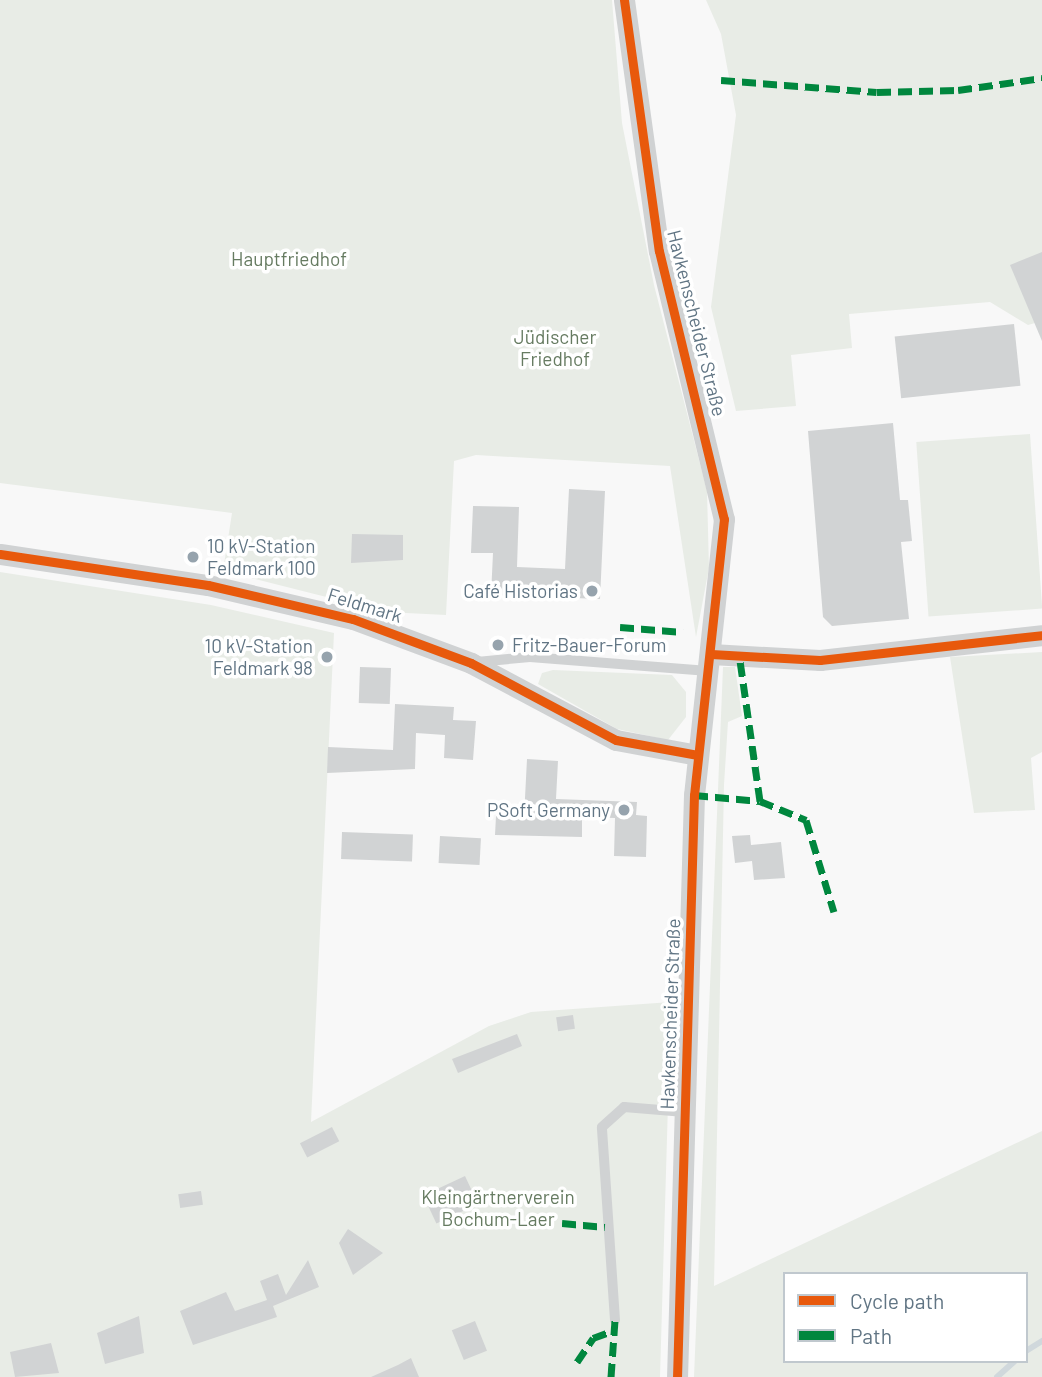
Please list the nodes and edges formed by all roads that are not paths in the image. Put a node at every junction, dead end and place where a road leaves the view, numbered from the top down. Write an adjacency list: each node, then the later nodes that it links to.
1 (624, 0): 4 (street, Havkenscheider Straße)
2 (0, 554): 5 (street, Feldmark)
3 (1042, 635): 4 (street)
4 (710, 662): 5 (lane, Feldmark); 6 (street, Havkenscheider Straße)
5 (471, 663): 6 (street, Feldmark)
6 (698, 755): 7 (street, Havkenscheider Straße)
7 (685, 1112): 8 (lane); 9 (street, Havkenscheider Straße)
8 (615, 1320)
9 (677, 1377)

